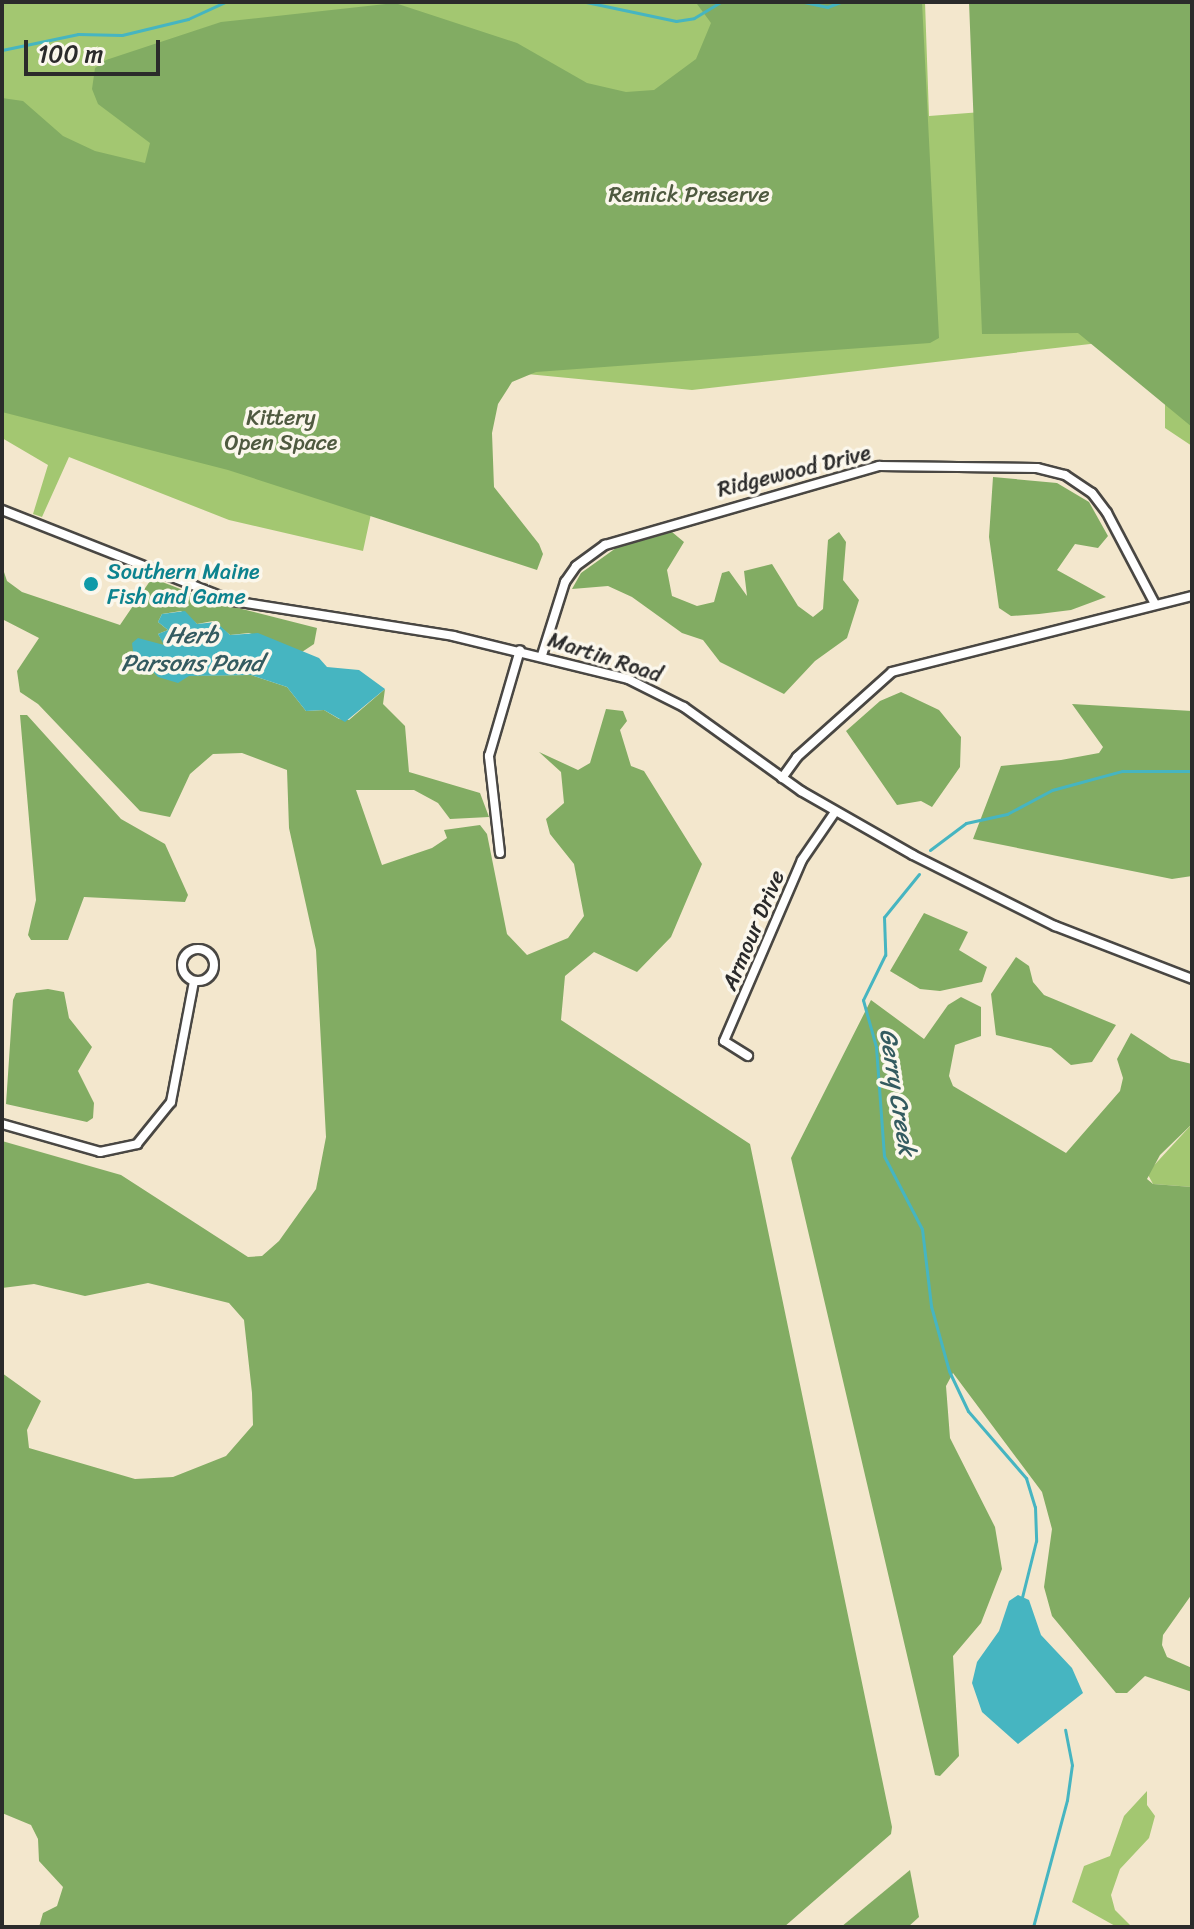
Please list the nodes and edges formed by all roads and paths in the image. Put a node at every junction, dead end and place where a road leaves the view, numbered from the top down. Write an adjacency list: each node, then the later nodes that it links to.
1 (2, 510): 4 (street, Martin Road)
2 (1192, 596): 3 (street)
3 (1155, 604): 5 (street, Ridgewood Drive); 6 (street)
4 (520, 650): 5 (street, Martin Road); 8 (street)
5 (542, 655): 6 (street, Martin Road)
6 (782, 778): 7 (street, Martin Road)
7 (835, 812): 9 (street, Martin Road); 11 (street, Armour Drive)
8 (500, 853)
9 (1192, 979)
10 (194, 981): 10 (street); 12 (street)
11 (748, 1056)
12 (2, 1124)

